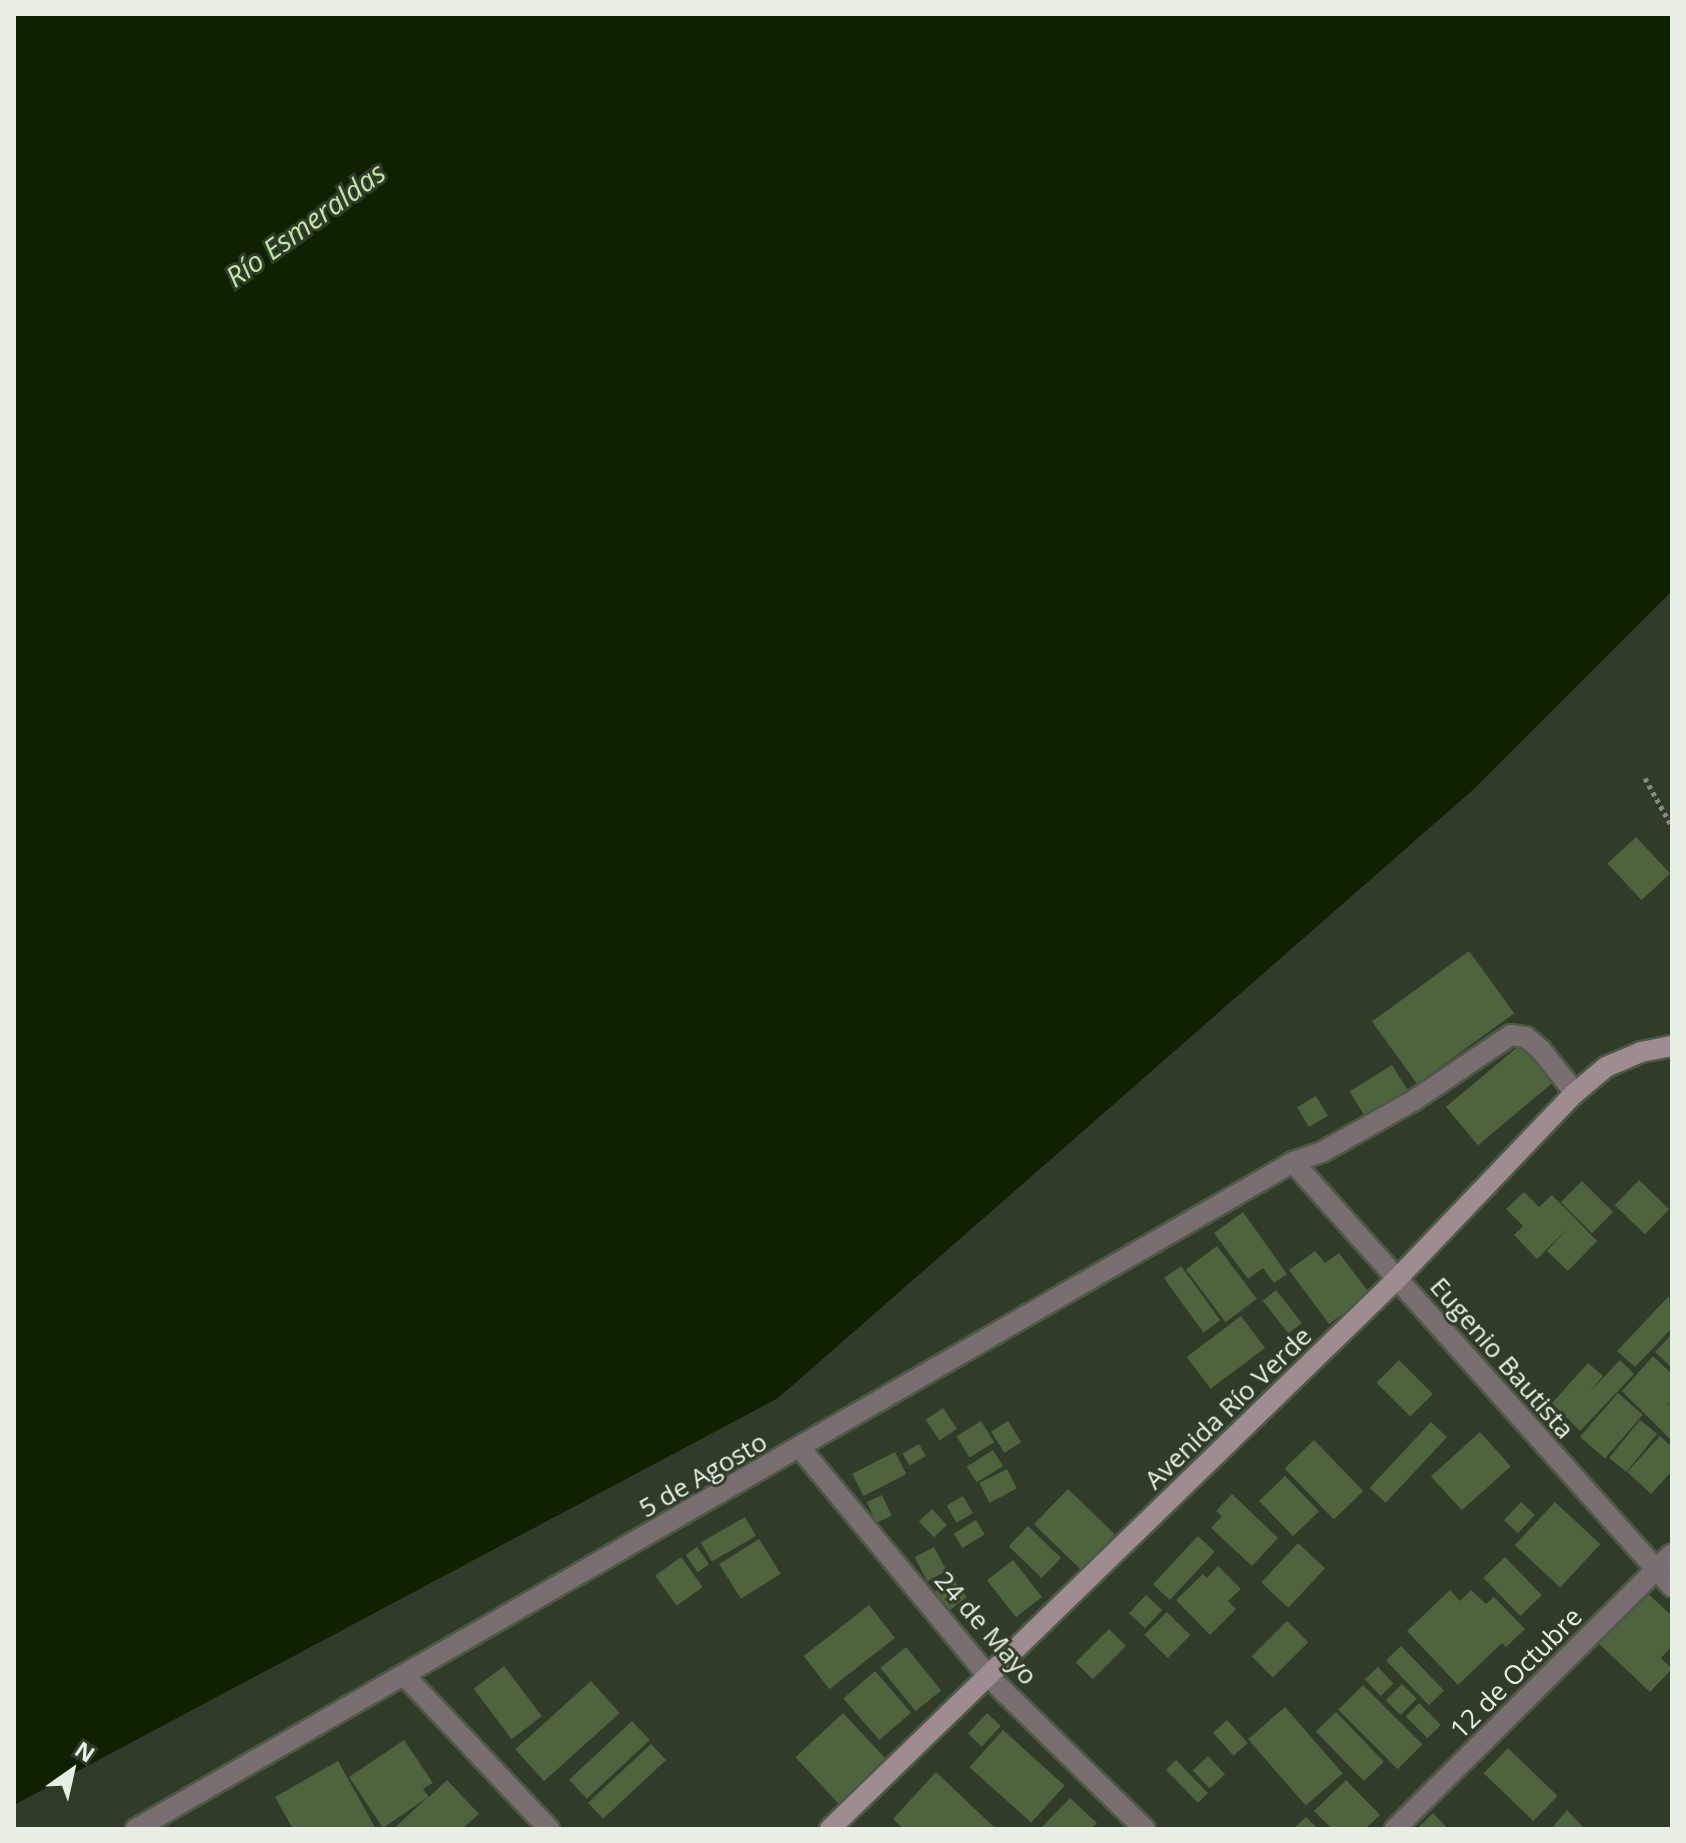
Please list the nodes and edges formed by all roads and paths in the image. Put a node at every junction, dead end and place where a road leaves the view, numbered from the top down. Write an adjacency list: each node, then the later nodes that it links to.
1 (1645, 778): 2 (path)
2 (1672, 827)
3 (1672, 1046): 4 (main road, Avenida Río Verde)
4 (1575, 1093): 5 (street, 5 de Agosto); 6 (main road, Avenida Río Verde)
5 (1293, 1162): 6 (street, Eugenio Bautista); 7 (street, 5 de Agosto)
6 (1397, 1279): 9 (street, Eugenio Bautista); 12 (main road, Avenida Río Verde)
7 (801, 1449): 11 (street, 5 de Agosto); 12 (street, 24 de Mayo)
8 (1672, 1554): 9 (street, 12 de Octubre)
9 (1655, 1572): 10 (street, Eugenio Bautista); 17 (street, 12 de Octubre)
10 (1672, 1587)
11 (405, 1676): 13 (street, 5 de Agosto); 14 (street)
12 (989, 1677): 15 (main road, Avenida Río Verde); 16 (street, 24 de Mayo)
13 (136, 1829)
14 (549, 1829)
15 (830, 1829)
16 (1145, 1829)
17 (1395, 1829)

